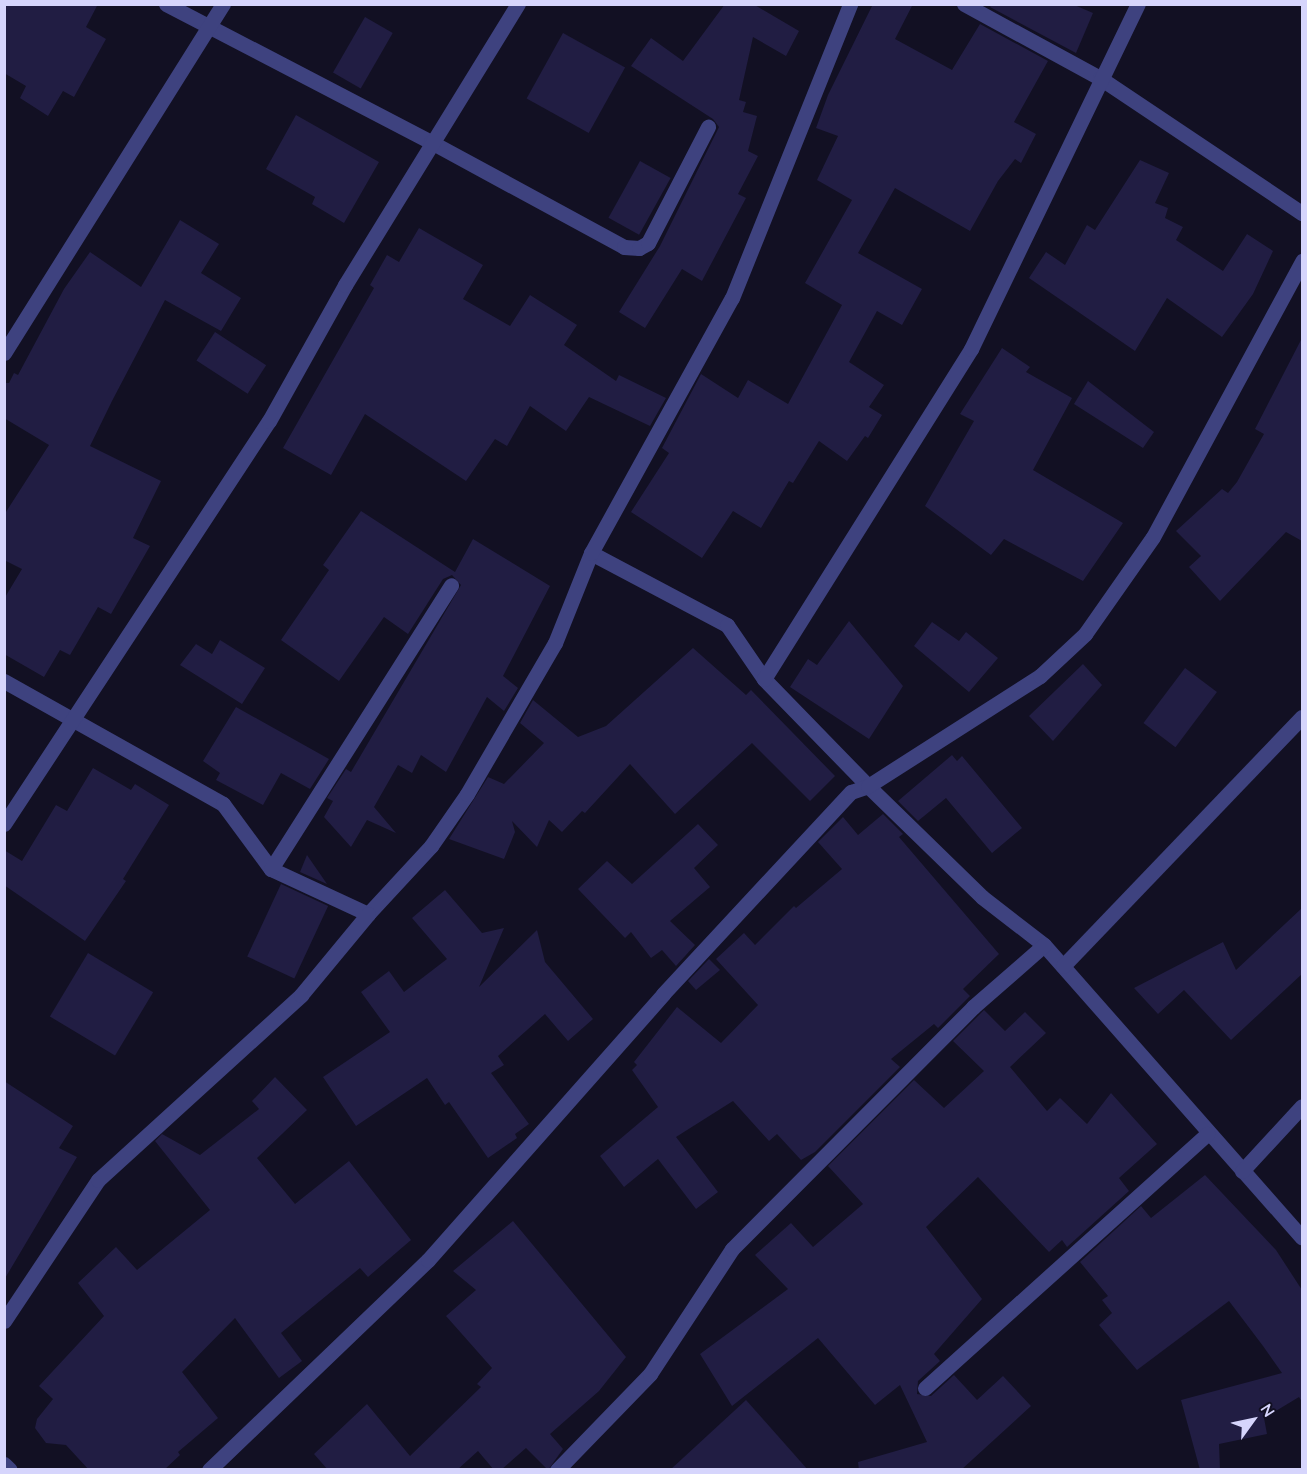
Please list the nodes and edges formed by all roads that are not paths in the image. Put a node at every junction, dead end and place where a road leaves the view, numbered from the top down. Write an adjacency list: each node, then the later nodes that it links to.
1 (165, 4): 7 (street)
2 (223, 4): 7 (street)
3 (518, 4): 10 (street)
4 (850, 4): 14 (street)
5 (964, 4): 8 (street)
6 (1138, 4): 8 (street)
7 (209, 30): 10 (street); 13 (street)
8 (1100, 78): 11 (street); 16 (street)
9 (708, 127): 10 (street)
10 (432, 142): 19 (street)
11 (1302, 213)
12 (1302, 261): 20 (street)
13 (4, 353)
14 (591, 553): 16 (street); 23 (street)
15 (451, 585): 22 (street)
16 (764, 679): 20 (street)
17 (4, 681): 19 (street)
18 (1302, 717): 25 (street)
19 (74, 720): 21 (street); 22 (street)
20 (868, 786): 24 (street); 34 (street)
21 (4, 824)
22 (271, 869): 23 (street)
23 (368, 914): 30 (street)
24 (1044, 945): 25 (street); 35 (street)
25 (1063, 966): 27 (street)
26 (1302, 1106): 28 (street)
27 (1207, 1134): 28 (street); 31 (street)
28 (1242, 1171): 29 (street)
29 (1302, 1238)
30 (4, 1321)
31 (925, 1388)
32 (4, 1464): 33 (street)
33 (10, 1470)
34 (209, 1470)
35 (557, 1470)

